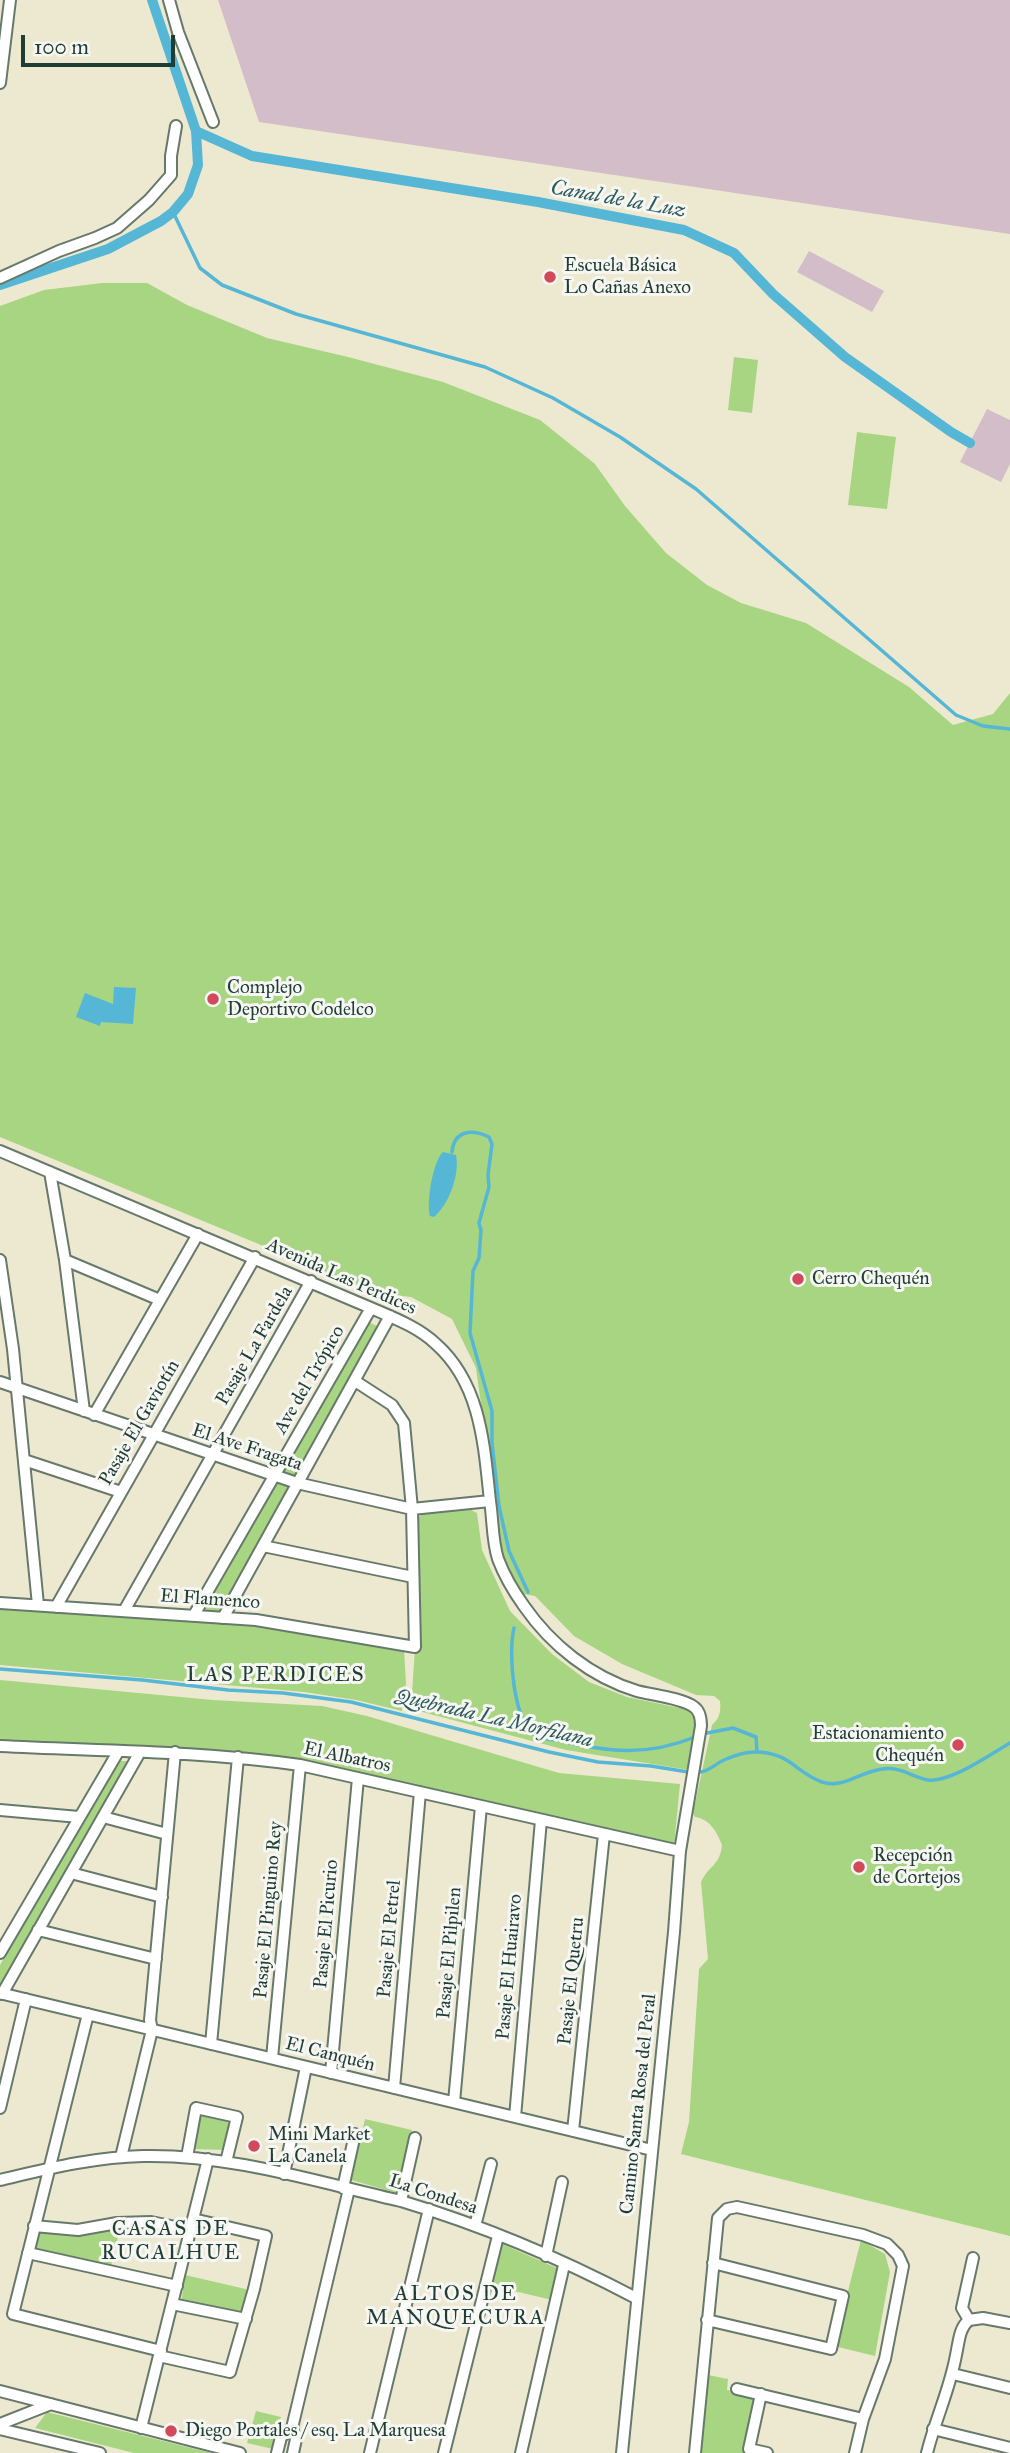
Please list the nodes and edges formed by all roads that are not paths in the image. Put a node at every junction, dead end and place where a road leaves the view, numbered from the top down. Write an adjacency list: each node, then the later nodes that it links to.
1 (10, 0): 3 (street)
2 (169, 0): 4 (street)
3 (0, 83)
4 (213, 122)
5 (176, 126): 6 (street)
6 (0, 278)
7 (0, 1151): 8 (street, Avenida Las Perdices)
8 (50, 1172): 9 (street, Avenida Las Perdices); 12 (street)
9 (198, 1234): 10 (street, Avenida Las Perdices); 14 (street)
10 (254, 1257): 13 (street, Avenida Las Perdices); 21 (street, Pasaje El Gaviotín)
11 (0, 1260): 19 (street)
12 (65, 1260): 14 (street); 20 (street)
13 (311, 1281): 15 (street, Avenida Las Perdices); 22 (street, Pasaje La Fardela)
14 (160, 1300): 20 (street)
15 (372, 1308): 16 (street, Avenida Las Perdices); 24 (street, Ave del Trópico)
16 (390, 1316): 17 (street, Ave del Trópico); 27 (street, Avenida Las Perdices)
17 (355, 1381): 25 (street, Ave del Trópico); 28 (street)
18 (0, 1382): 19 (street, El Ave Fragata)
19 (16, 1388): 20 (street, El Ave Fragata); 23 (street)
20 (89, 1413): 21 (street, El Ave Fragata)
21 (153, 1435): 22 (street, El Ave Fragata); 26 (street, Pasaje El Gaviotín)
22 (212, 1456): 24 (street, El Ave Fragata); 34 (street, Pasaje La Fardela)
23 (23, 1460): 26 (street); 32 (street)
24 (274, 1477): 25 (street, El Ave Fragata); 35 (street, Ave del Trópico)
25 (297, 1483): 28 (street, El Ave Fragata); 29 (street, Ave del Trópico)
26 (121, 1492): 33 (street, Pasaje El Gaviotín)
27 (490, 1501): 28 (street, El Ave Fragata); 42 (street, Avenida Las Perdices)
28 (412, 1509): 30 (street)
29 (262, 1546): 30 (street); 36 (street, Ave del Trópico)
30 (413, 1577): 36 (street, El Flamenco)
31 (0, 1603): 32 (street, El Flamenco)
32 (38, 1605): 33 (street, El Flamenco)
33 (56, 1606): 34 (street, El Flamenco)
34 (124, 1611): 35 (street, El Flamenco)
35 (194, 1615): 36 (street, El Flamenco)
36 (223, 1618)
37 (0, 1746): 38 (street, El Albatros)
38 (118, 1752): 39 (street, El Albatros); 48 (street)
39 (140, 1752): 40 (street, El Albatros); 49 (street)
40 (175, 1752): 41 (street, El Albatros); 51 (street)
41 (238, 1756): 43 (street, El Albatros); 64 (street)
42 (695, 1760): 53 (street, Camino Santa Rosa del Peral)
43 (300, 1765): 44 (street, El Albatros); 65 (street, Pasaje El Pinguino Rey)
44 (358, 1778): 45 (street, El Albatros); 67 (street, Pasaje El Picurio)
45 (421, 1792): 46 (street, El Albatros); 68 (street, Pasaje El Petrel)
46 (481, 1806): 50 (street, El Albatros); 69 (street, Pasaje El Pilpilen)
47 (0, 1810): 48 (street)
48 (79, 1817): 58 (street)
49 (103, 1817): 51 (street); 54 (street)
50 (541, 1820): 52 (street, El Albatros); 71 (street, Pasaje El Huairavo)
51 (167, 1834): 55 (street)
52 (604, 1834): 53 (street, El Albatros); 72 (street, Pasaje El Quetru)
53 (680, 1851): 75 (street, Camino Santa Rosa del Peral)
54 (71, 1873): 55 (street); 56 (street)
55 (162, 1897): 59 (street)
56 (38, 1930): 59 (street); 60 (street)
57 (0, 1946): 58 (street)
58 (0, 1953)
59 (156, 1959): 63 (street)
60 (1, 1993): 61 (street, El Canquén)
61 (26, 1999): 62 (street, El Canquén); 70 (street)
62 (88, 2014): 63 (street, El Canquén); 81 (street)
63 (152, 2030): 64 (street, El Canquén); 76 (street)
64 (211, 2044): 65 (street, El Canquén)
65 (272, 2059): 66 (street, El Canquén)
66 (306, 2067): 67 (street, El Canquén); 82 (street)
67 (331, 2073): 68 (street, El Canquén)
68 (394, 2088): 69 (street, El Canquén)
69 (454, 2102): 71 (street, El Canquén)
70 (0, 2108)
71 (515, 2117): 72 (street, El Canquén)
72 (573, 2131): 75 (street, El Canquén)
73 (355, 2134): 85 (street)
74 (415, 2138): 86 (street)
75 (652, 2150): 98 (street, Camino Santa Rosa del Peral)
76 (121, 2157): 77 (street, La Condesa); 81 (street, La Condesa)
77 (187, 2157): 78 (street, La Condesa); 79 (street)
78 (208, 2159): 79 (street, La Condesa); 88 (street)
79 (226, 2162): 82 (street, La Condesa)
80 (491, 2164): 90 (street)
81 (49, 2169): 83 (street, La Condesa); 89 (street)
82 (284, 2174): 85 (street, La Condesa)
83 (0, 2180)
84 (562, 2182): 93 (street)
85 (346, 2188): 86 (street, La Condesa); 115 (street)
86 (401, 2201): 87 (street, La Condesa)
87 (429, 2209): 90 (street, La Condesa); 123 (street)
88 (192, 2225): 89 (street); 97 (street); 100 (street)
89 (34, 2226): 92 (street)
90 (475, 2226): 91 (street, La Condesa)
91 (498, 2236): 93 (street, La Condesa); 124 (street)
92 (28, 2253): 97 (street); 104 (street)
93 (546, 2256): 96 (street, La Condesa)
94 (973, 2258): 102 (street)
95 (713, 2263): 101 (street); 101 (street); 112 (street)
96 (564, 2265): 98 (street, La Condesa); 125 (street)
97 (177, 2286): 99 (street)
98 (636, 2298): 126 (street, Camino Santa Rosa del Peral)
99 (172, 2304): 100 (street); 104 (street)
100 (246, 2319): 104 (street)
101 (707, 2320): 127 (street)
102 (969, 2320): 103 (street); 105 (street)
103 (1010, 2323)
104 (160, 2353): 114 (street)
105 (953, 2374): 106 (street); 116 (street)
106 (1010, 2388)
107 (737, 2389): 109 (street)
108 (0, 2391): 110 (street)
109 (761, 2394): 112 (street); 128 (street)
110 (51, 2404): 111 (street); 114 (street)
111 (30, 2411): 113 (street); 117 (street)
112 (863, 2419): 129 (street)
113 (0, 2426): 117 (street)
114 (141, 2428): 120 (street)
115 (292, 2428): 121 (street); 122 (street)
116 (933, 2429): 118 (street); 130 (street)
117 (27, 2435): 119 (street)
118 (1010, 2448)
119 (100, 2453)
120 (240, 2453)
121 (277, 2453)
122 (293, 2453)
123 (370, 2453)
124 (444, 2453)
125 (521, 2453)
126 (622, 2453)
127 (695, 2453)
128 (767, 2453)
129 (855, 2453)
130 (927, 2453)

